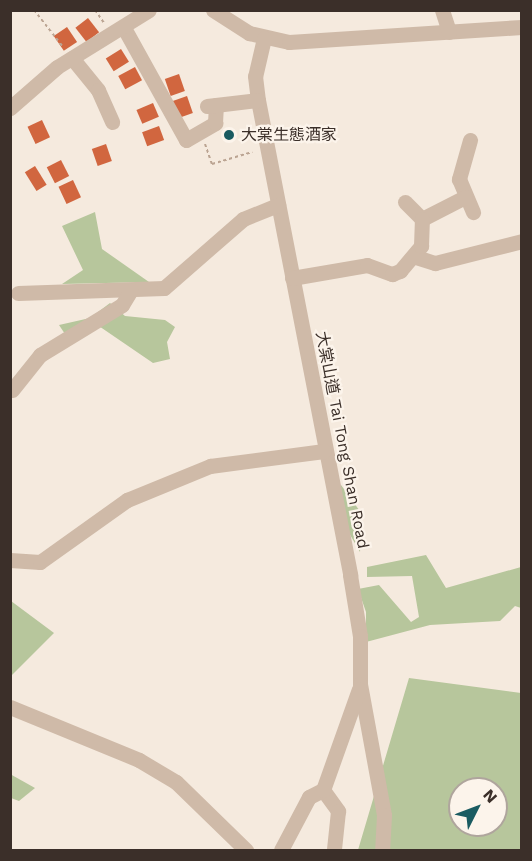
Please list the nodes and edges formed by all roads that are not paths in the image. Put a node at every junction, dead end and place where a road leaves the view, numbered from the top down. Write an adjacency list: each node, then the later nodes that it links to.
1 (149, 10): 5 (street)
2 (213, 10): 7 (street)
3 (442, 10): 6 (street)
4 (522, 27): 6 (street)
5 (124, 28): 8 (street); 9 (street)
6 (449, 32): 7 (street)
7 (264, 38): 9 (street, 大棠山道 Tai Tong Shan Road)
8 (72, 58): 10 (street); 11 (street)
9 (258, 100): 15 (street, 大棠山道 Tai Tong Shan Road)
10 (10, 108)
11 (112, 122)
12 (470, 140): 13 (street)
13 (465, 197): 16 (street); 17 (street)
14 (405, 202): 17 (street)
15 (278, 205): 20 (street, 大棠山道 Tai Tong Shan Road); 21 (street)
16 (473, 212)
17 (422, 219): 19 (street)
18 (522, 242): 19 (street)
19 (416, 257): 20 (street)
20 (292, 278): 24 (street, 大棠山道 Tai Tong Shan Road)
21 (131, 290): 22 (street); 23 (street)
22 (18, 293)
23 (12, 390)
24 (324, 451): 25 (street); 26 (street, 大棠山道 Tai Tong Shan Road)
25 (10, 560)
26 (360, 684): 28 (street); 32 (street, 大棠山道 Tai Tong Shan Road)
27 (10, 707): 29 (street)
28 (323, 790): 30 (street); 31 (street)
29 (246, 850)
30 (281, 850)
31 (334, 850)
32 (382, 850)

